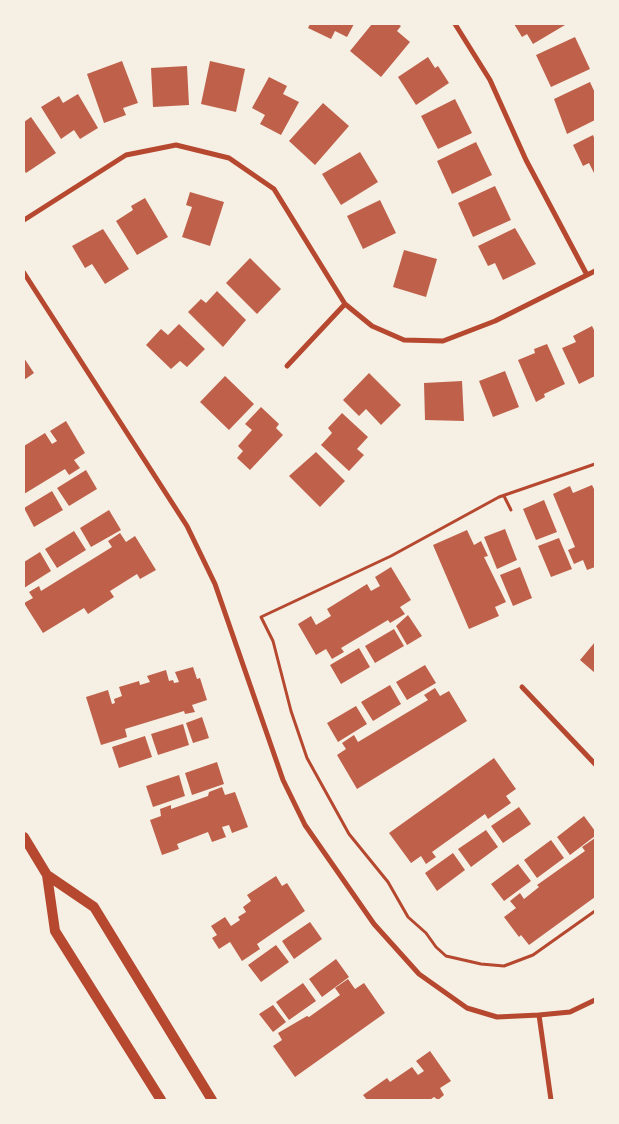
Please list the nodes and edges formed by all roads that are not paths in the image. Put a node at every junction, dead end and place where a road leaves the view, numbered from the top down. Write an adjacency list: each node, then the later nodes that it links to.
1 (454, 24): 5 (street)
2 (24, 220): 6 (street)
3 (595, 271): 5 (street)
4 (24, 273): 13 (street)
5 (587, 275): 6 (street)
6 (345, 304): 7 (street)
7 (287, 366)
8 (522, 687): 9 (street)
9 (595, 764)
10 (24, 837): 11 (main road)
11 (47, 875): 14 (main road); 15 (main road)
12 (595, 1000): 13 (street)
13 (539, 1015): 16 (street)
14 (161, 1100)
15 (212, 1100)
16 (551, 1100)

